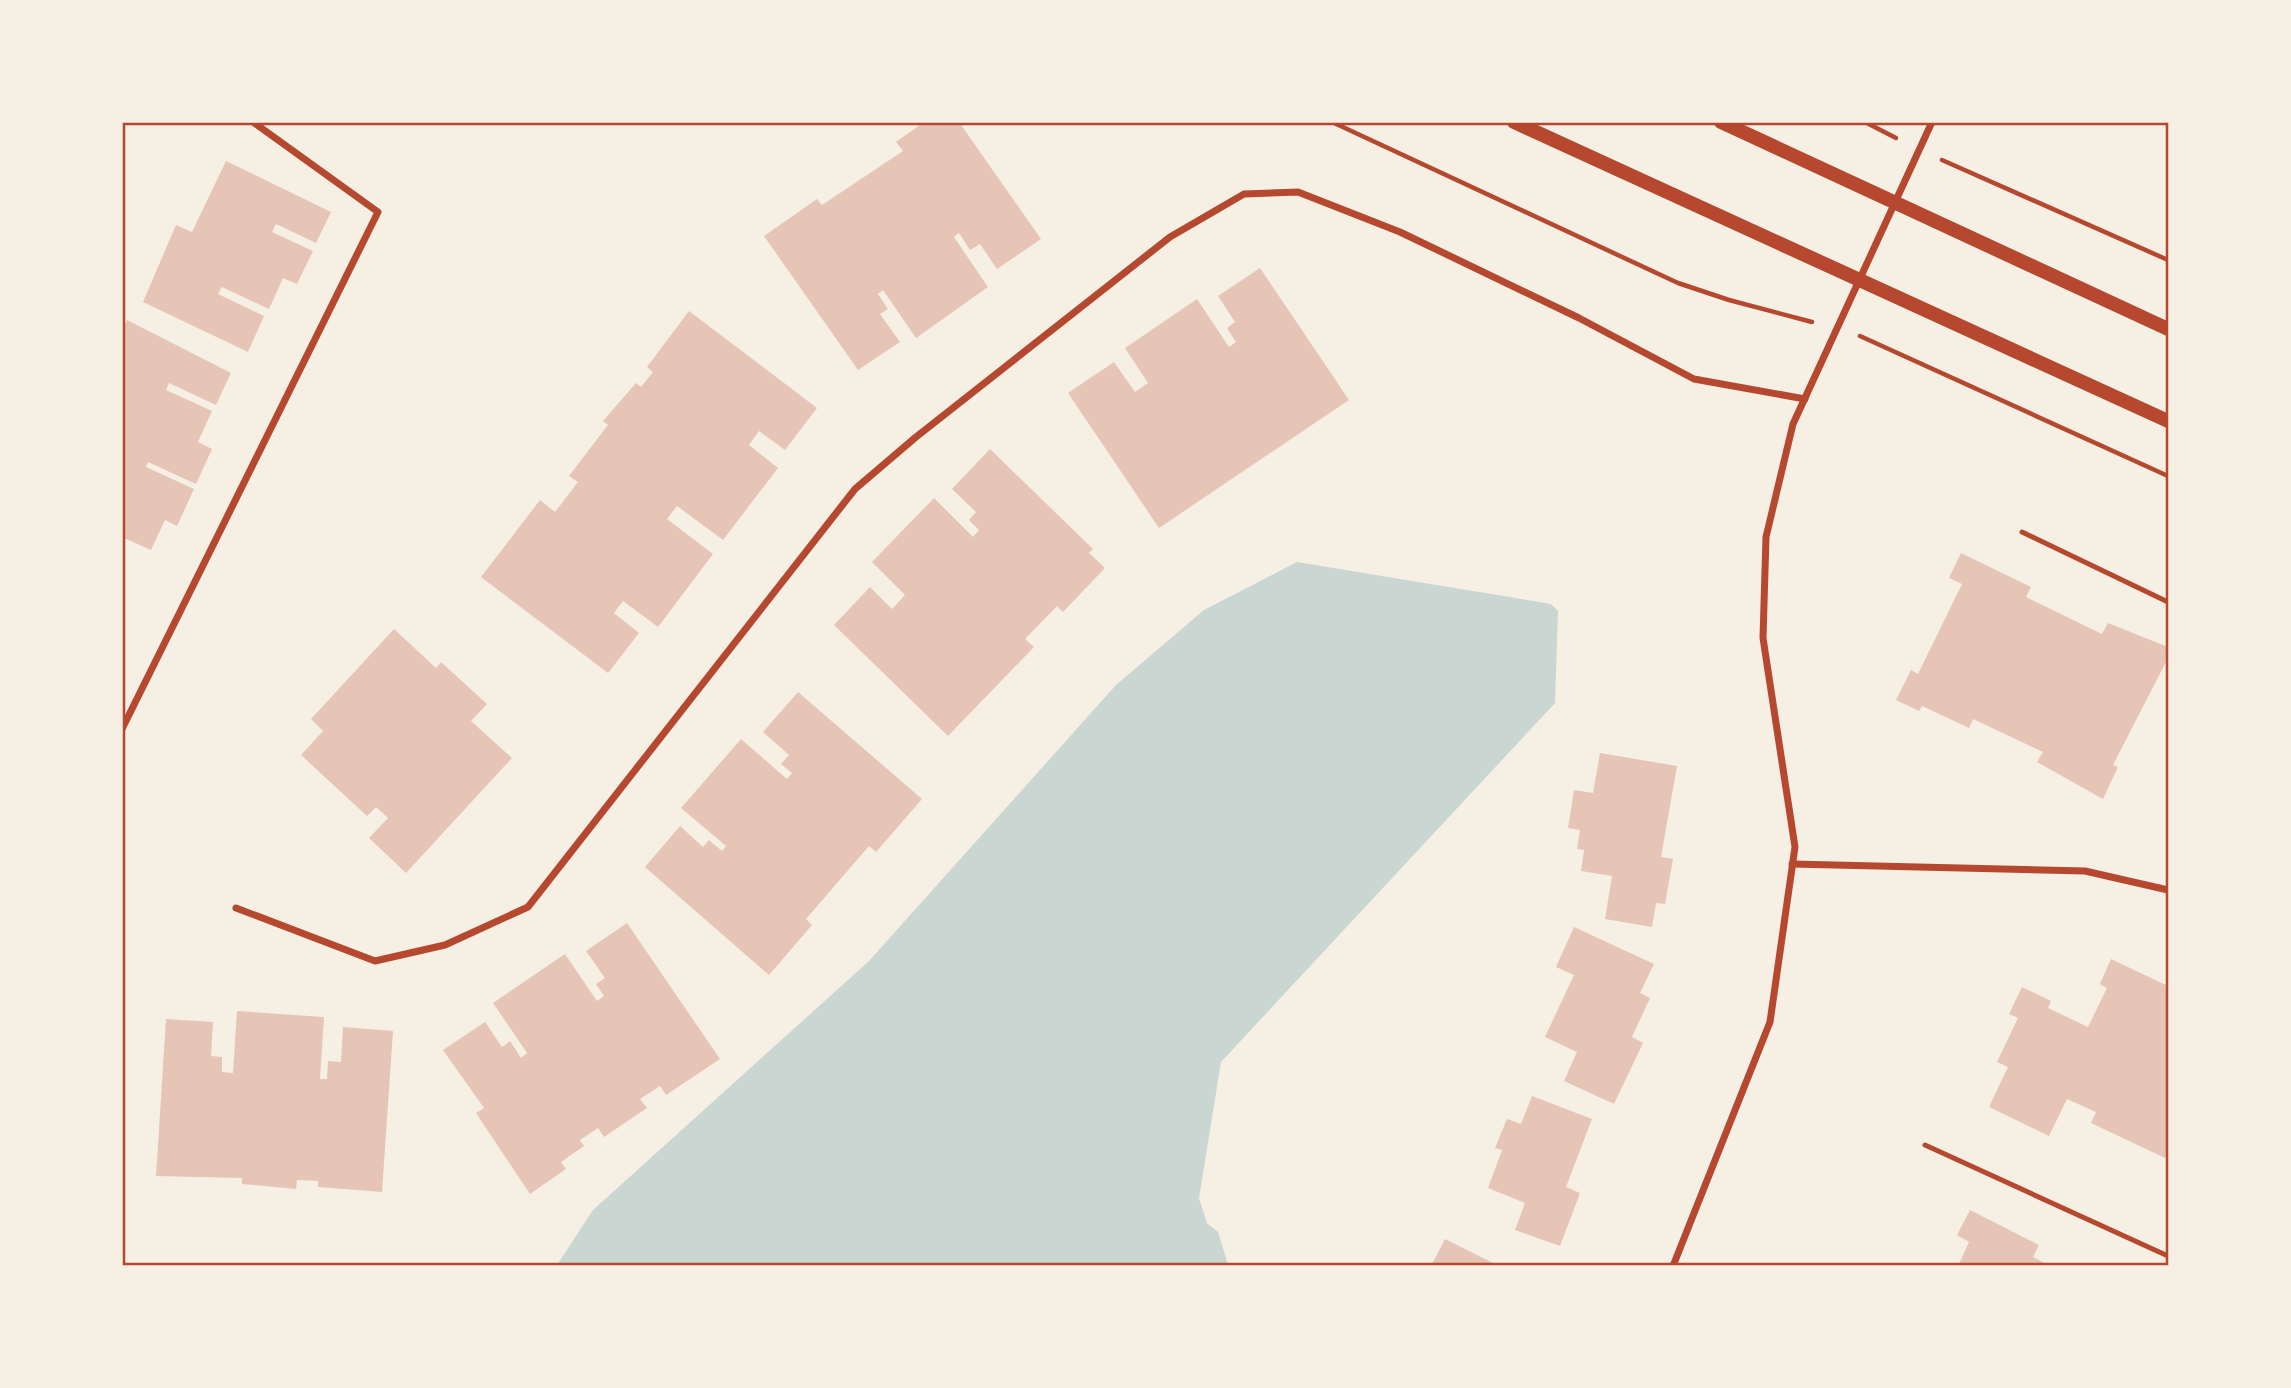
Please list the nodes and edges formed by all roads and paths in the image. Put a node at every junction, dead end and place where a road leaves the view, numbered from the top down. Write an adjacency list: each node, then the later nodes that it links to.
1 (253, 122): 18 (street)
2 (1332, 122): 11 (path)
3 (1514, 122): 10 (main road)
4 (1721, 122): 8 (main road)
5 (1865, 122): 7 (path)
6 (1932, 122): 7 (street)
7 (1919, 150): 8 (street); 9 (path)
8 (1895, 204): 10 (street); 12 (main road)
9 (2168, 260)
10 (1860, 278): 11 (street); 14 (main road)
11 (1837, 328): 13 (street); 15 (path)
12 (2168, 329)
13 (1805, 399): 19 (street); 21 (street)
14 (2168, 421)
15 (2168, 476)
16 (2022, 531): 17 (lane)
17 (2168, 602)
18 (122, 729)
19 (1792, 864): 20 (street); 24 (street)
20 (2168, 890)
21 (236, 908)
22 (1925, 1144): 23 (lane)
23 (2168, 1256)
24 (1673, 1265)

